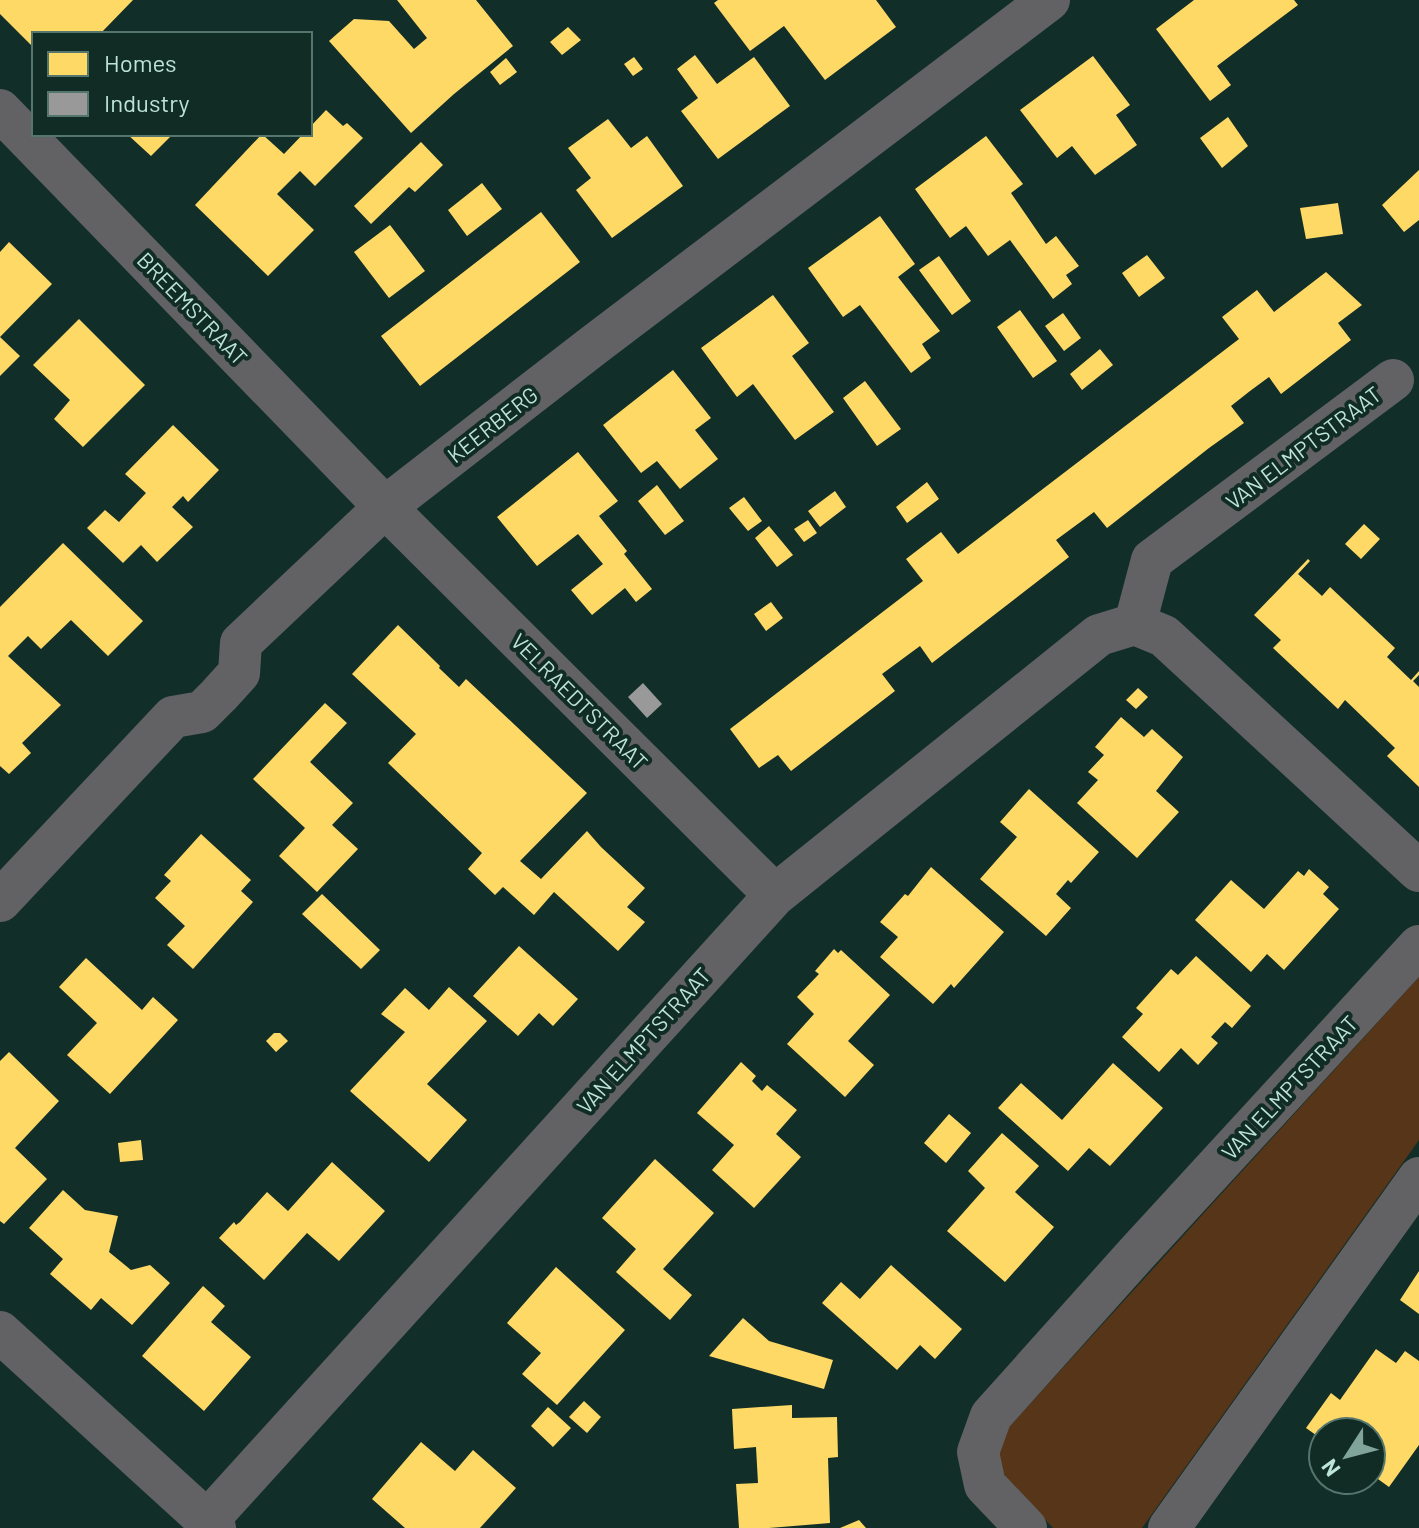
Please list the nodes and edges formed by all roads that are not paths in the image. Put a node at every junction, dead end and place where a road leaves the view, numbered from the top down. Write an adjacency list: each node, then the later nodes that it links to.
1 (1049, 0): 4 (street, KEERBERG)
2 (0, 110): 4 (street, BREEMSTRAAT)
3 (1393, 380): 5 (street, VAN ELMPTSTRAAT)
4 (385, 507): 7 (street, VELRAEDTSTRAAT); 8 (street, KEERBERG)
5 (1135, 624): 6 (street); 7 (street, VAN ELMPTSTRAAT)
6 (1419, 871)
7 (775, 895): 12 (street, VAN ELMPTSTRAAT)
8 (0, 901)
9 (1419, 946): 13 (street, VAN ELMPTSTRAAT)
10 (1419, 1178): 14 (street)
11 (0, 1332): 12 (street)
12 (211, 1524)
13 (1026, 1528)
14 (1169, 1528)

